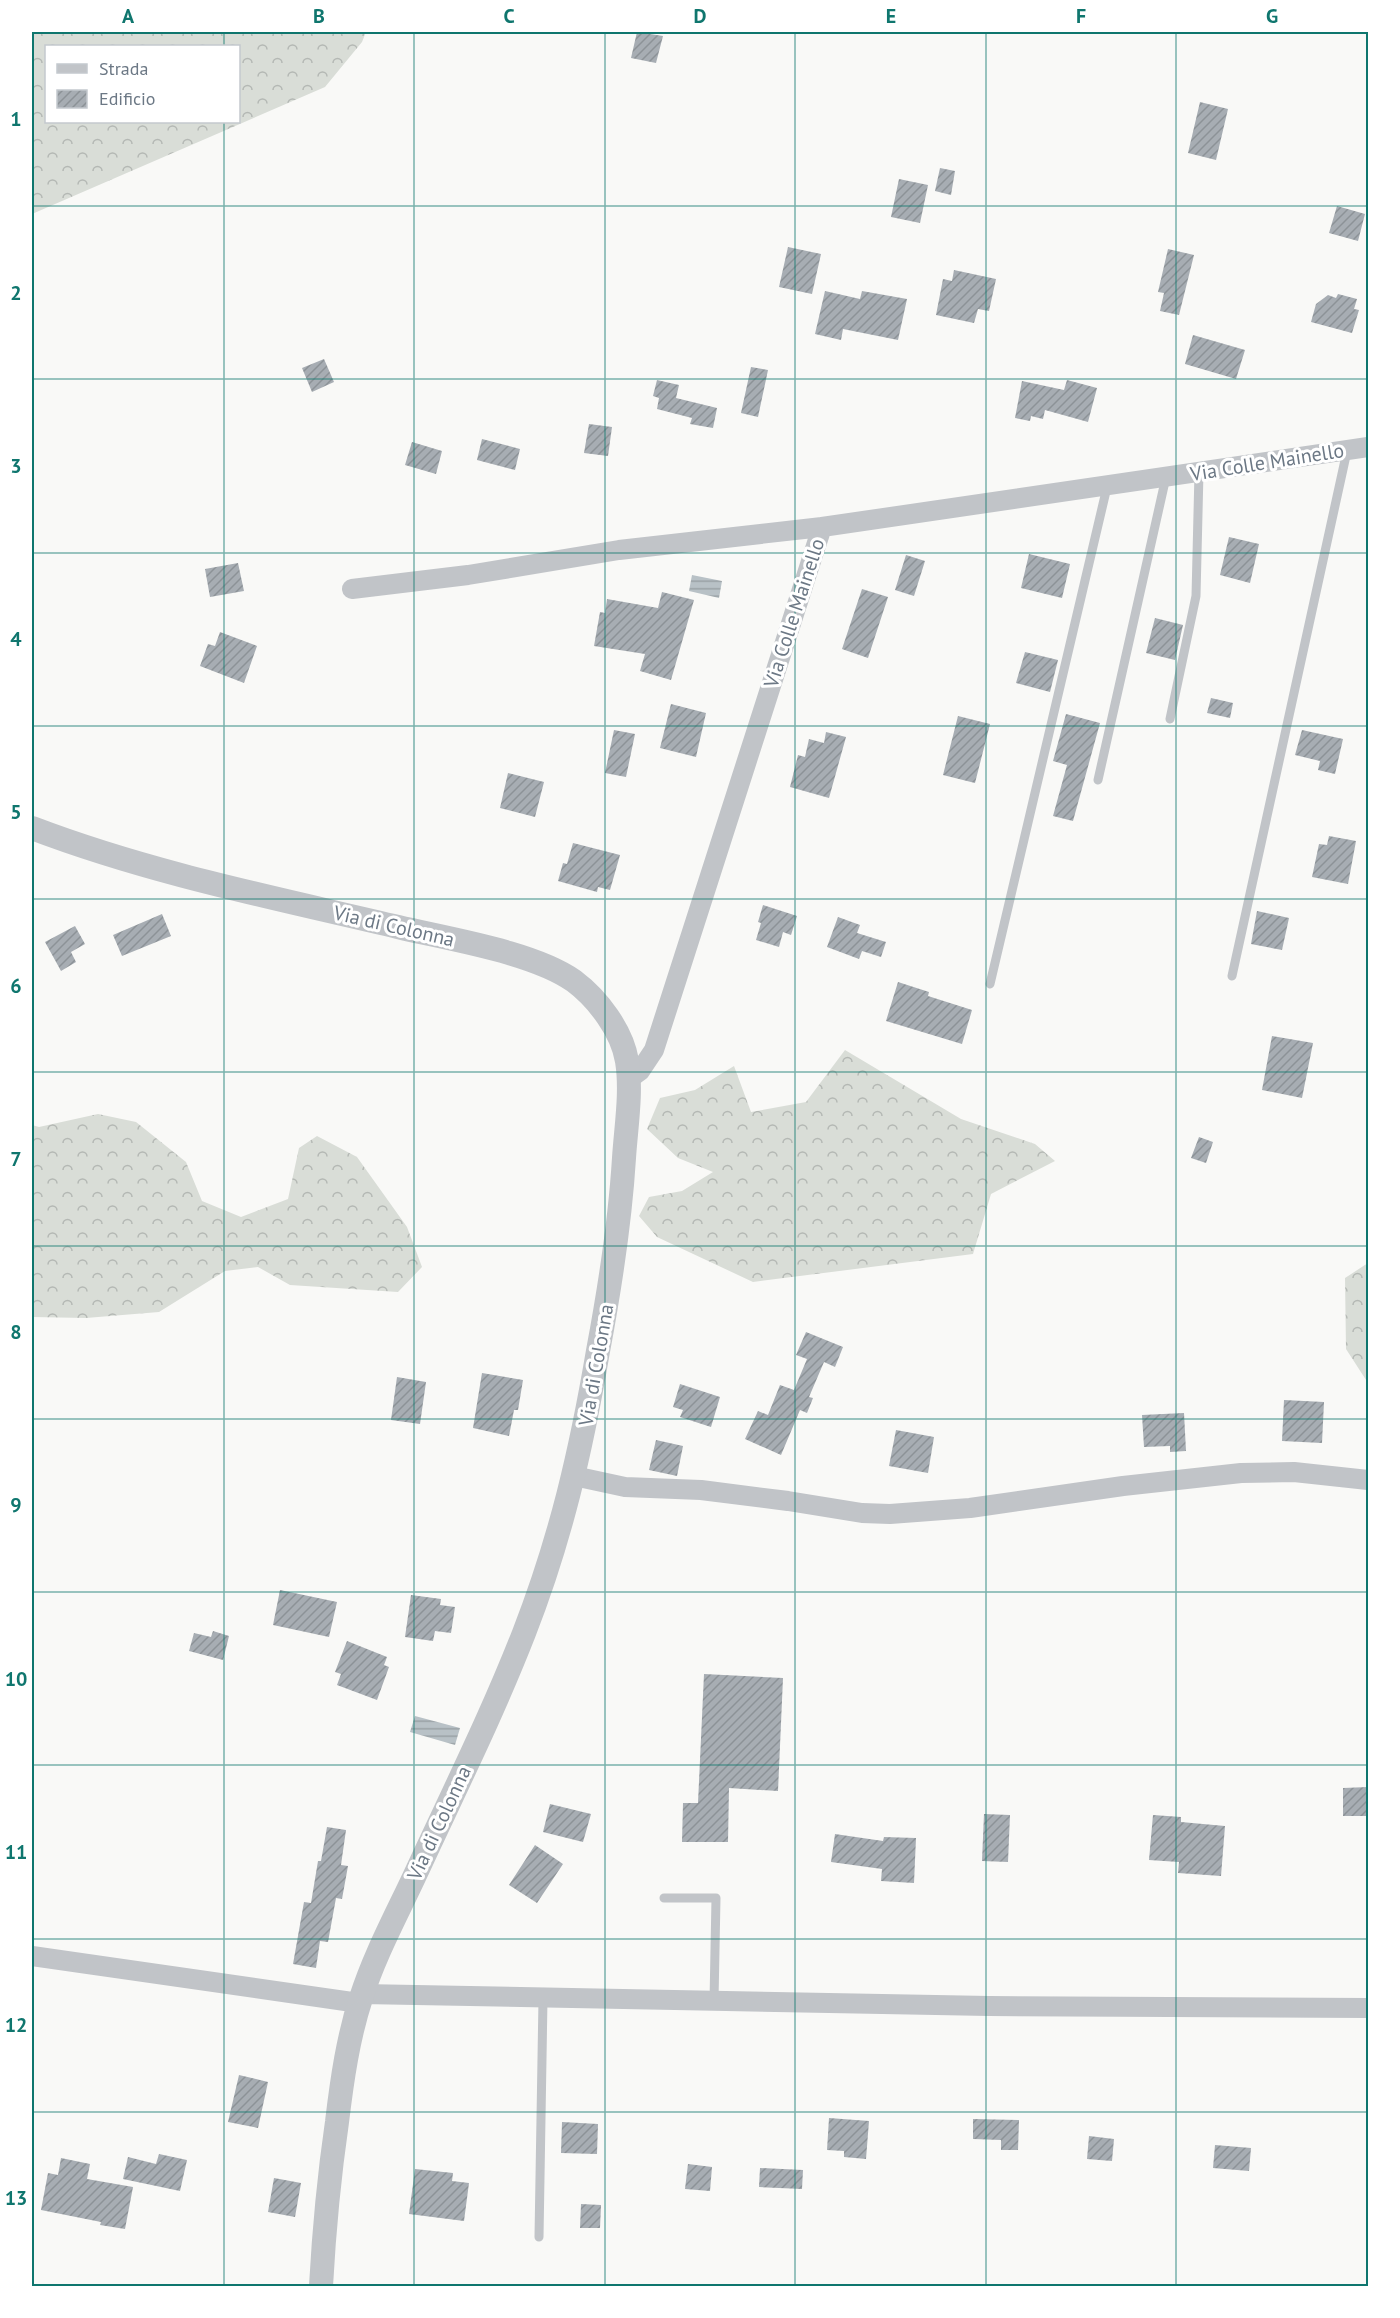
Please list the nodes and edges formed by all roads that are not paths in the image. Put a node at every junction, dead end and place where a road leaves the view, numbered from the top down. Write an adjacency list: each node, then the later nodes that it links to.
1 (1368, 447): 2 (street, Via Colle Mainello)
2 (1347, 450): 3 (street, Via Colle Mainello); 11 (lane)
3 (1199, 472): 4 (street, Via Colle Mainello); 8 (lane)
4 (1166, 477): 5 (street, Via Colle Mainello); 9 (lane)
5 (1107, 487): 6 (street, Via Colle Mainello); 12 (lane)
6 (822, 527): 7 (street); 13 (street, Via Colle Mainello)
7 (352, 590)
8 (1170, 719)
9 (1098, 780)
10 (32, 828): 13 (street, Via di Colonna)
11 (1232, 976)
12 (990, 984)
13 (629, 1079): 14 (street, Via di Colonna)
14 (574, 1476): 15 (street); 18 (street, Via di Colonna)
15 (1368, 1480)
16 (664, 1898): 20 (lane)
17 (32, 1956): 18 (street)
18 (361, 1998): 19 (street); 23 (street, Via di Colonna)
19 (543, 1998): 20 (street); 22 (lane)
20 (714, 2001): 21 (street)
21 (1368, 2008)
22 (538, 2237)
23 (321, 2286)

